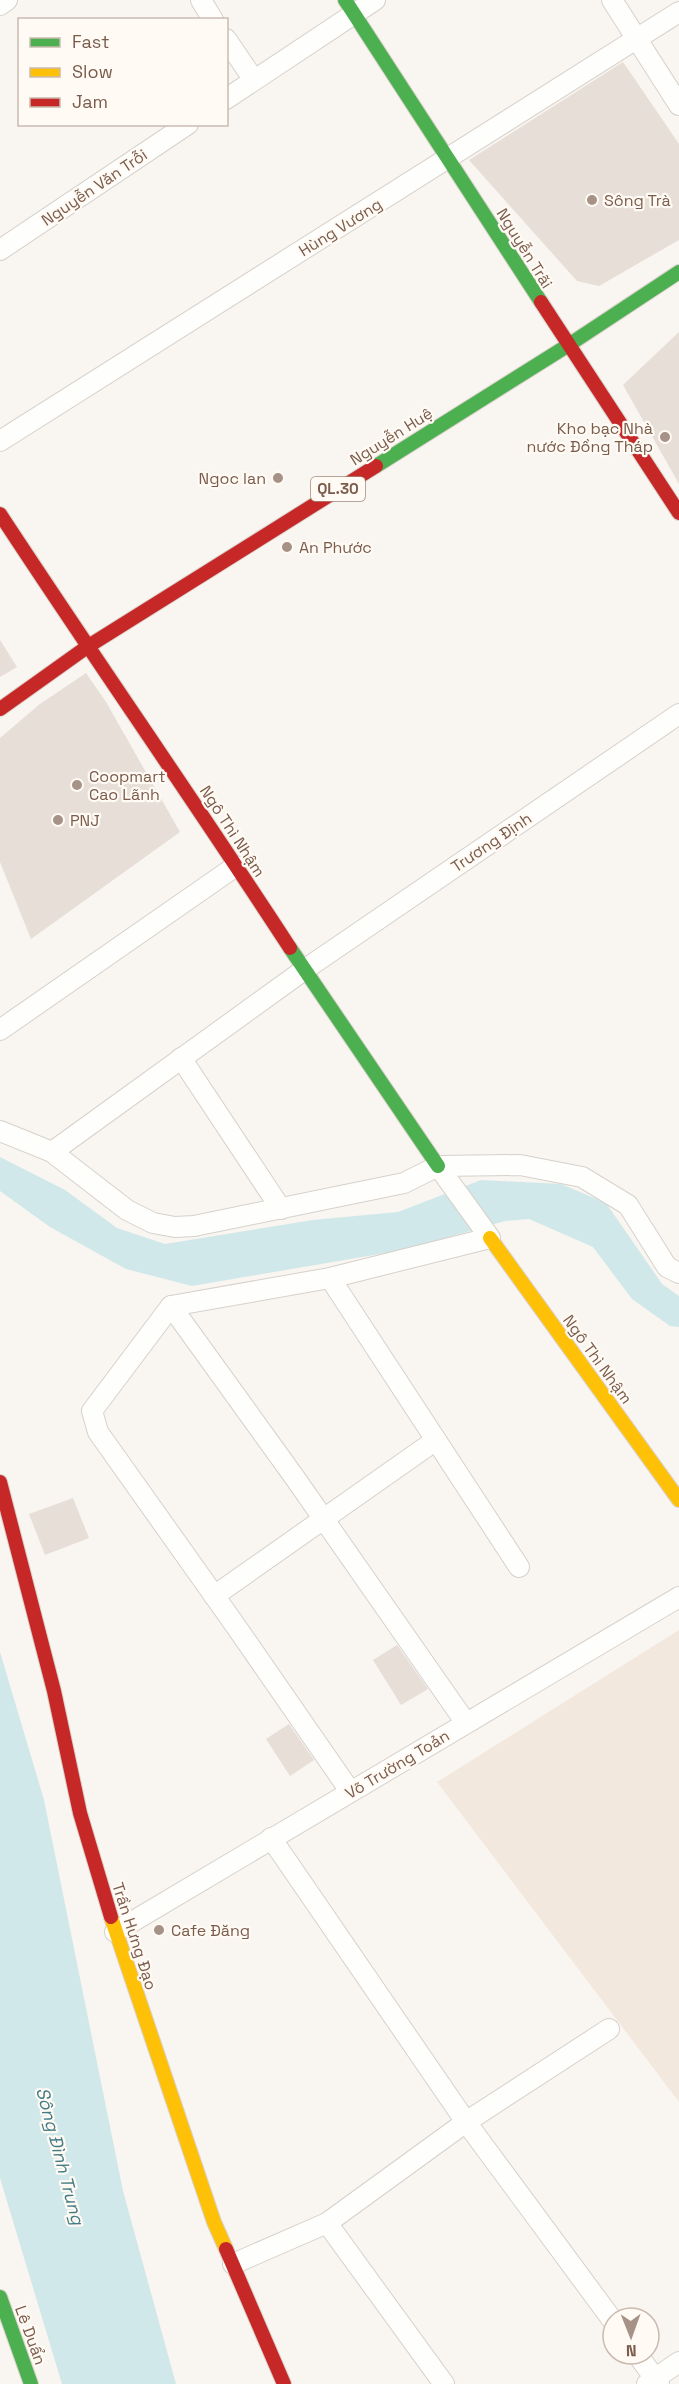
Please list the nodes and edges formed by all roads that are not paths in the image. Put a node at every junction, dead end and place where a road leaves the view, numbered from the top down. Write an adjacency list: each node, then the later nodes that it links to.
1 (7, 0): 5 (street)
2 (201, 0): 8 (street)
3 (375, 0): 6 (street)
4 (612, 0): 9 (street)
5 (0, 5)
6 (349, 7): 11 (street); 15 (main road, Nguyễn Trãi)
7 (679, 12): 9 (street, Hùng Vương)
8 (212, 18)
9 (638, 39): 13 (street); 15 (street, Hùng Vương)
10 (228, 42): 11 (street)
11 (254, 80): 12 (street)
12 (228, 98)
13 (679, 105)
14 (185, 126): 16 (street, Nguyễn Văn Trỗi)
15 (449, 158): 18 (main road, Nguyễn Trãi); 19 (street, Hùng Vương)
16 (0, 250)
17 (679, 272): 18 (main road, Nguyễn Huệ / QL.30)
18 (567, 346): 20 (main road, Nguyễn Trãi); 22 (main road, Nguyễn Huệ / QL.30)
19 (0, 441)
20 (679, 513)
21 (0, 514): 22 (main road, Ngô Thì Nhậm)
22 (87, 648): 23 (main road, Nguyễn Huệ / QL.30); 25 (main road, Ngô Thì Nhậm)
23 (0, 709)
24 (679, 714): 26 (street, Trương Định)
25 (236, 866): 26 (main road, Ngô Thì Nhậm); 27 (street)
26 (304, 970): 28 (street, Trương Định); 31 (main road, Ngô Thì Nhậm)
27 (0, 1030)
28 (181, 1058): 30 (street, Trương Định); 32 (street)
29 (0, 1131): 30 (street)
30 (52, 1152): 32 (street)
31 (438, 1166): 32 (street); 33 (street); 34 (street)
32 (281, 1209)
33 (490, 1238): 35 (street); 39 (main road, Ngô Thì Nhậm)
34 (679, 1273)
35 (330, 1278): 36 (street); 37 (street)
36 (171, 1306): 40 (street); 42 (street)
37 (436, 1440): 40 (street); 41 (street)
38 (0, 1482): 47 (main road, Trần Hưng Đạo)
39 (679, 1500)
40 (323, 1519): 42 (street); 44 (street)
41 (519, 1567)
42 (214, 1596): 45 (street)
43 (679, 1597): 44 (street, Võ Trường Toản)
44 (466, 1723): 45 (street, Võ Trường Toản)
45 (350, 1791): 46 (street, Võ Trường Toản)
46 (271, 1838): 47 (street, Võ Trường Toản); 49 (street)
47 (115, 1932): 51 (main road, Trần Hưng Đạo)
48 (609, 2029): 49 (street)
49 (466, 2122): 50 (street); 53 (street)
50 (327, 2223): 51 (street); 59 (street)
51 (233, 2264): 58 (main road, Trần Hưng Đạo)
52 (0, 2298): 57 (main road, Lê Duẩn)
53 (602, 2306)
54 (679, 2362): 56 (street)
55 (644, 2366): 56 (street)
56 (654, 2382)
57 (31, 2384)
58 (284, 2384)
59 (444, 2384)

